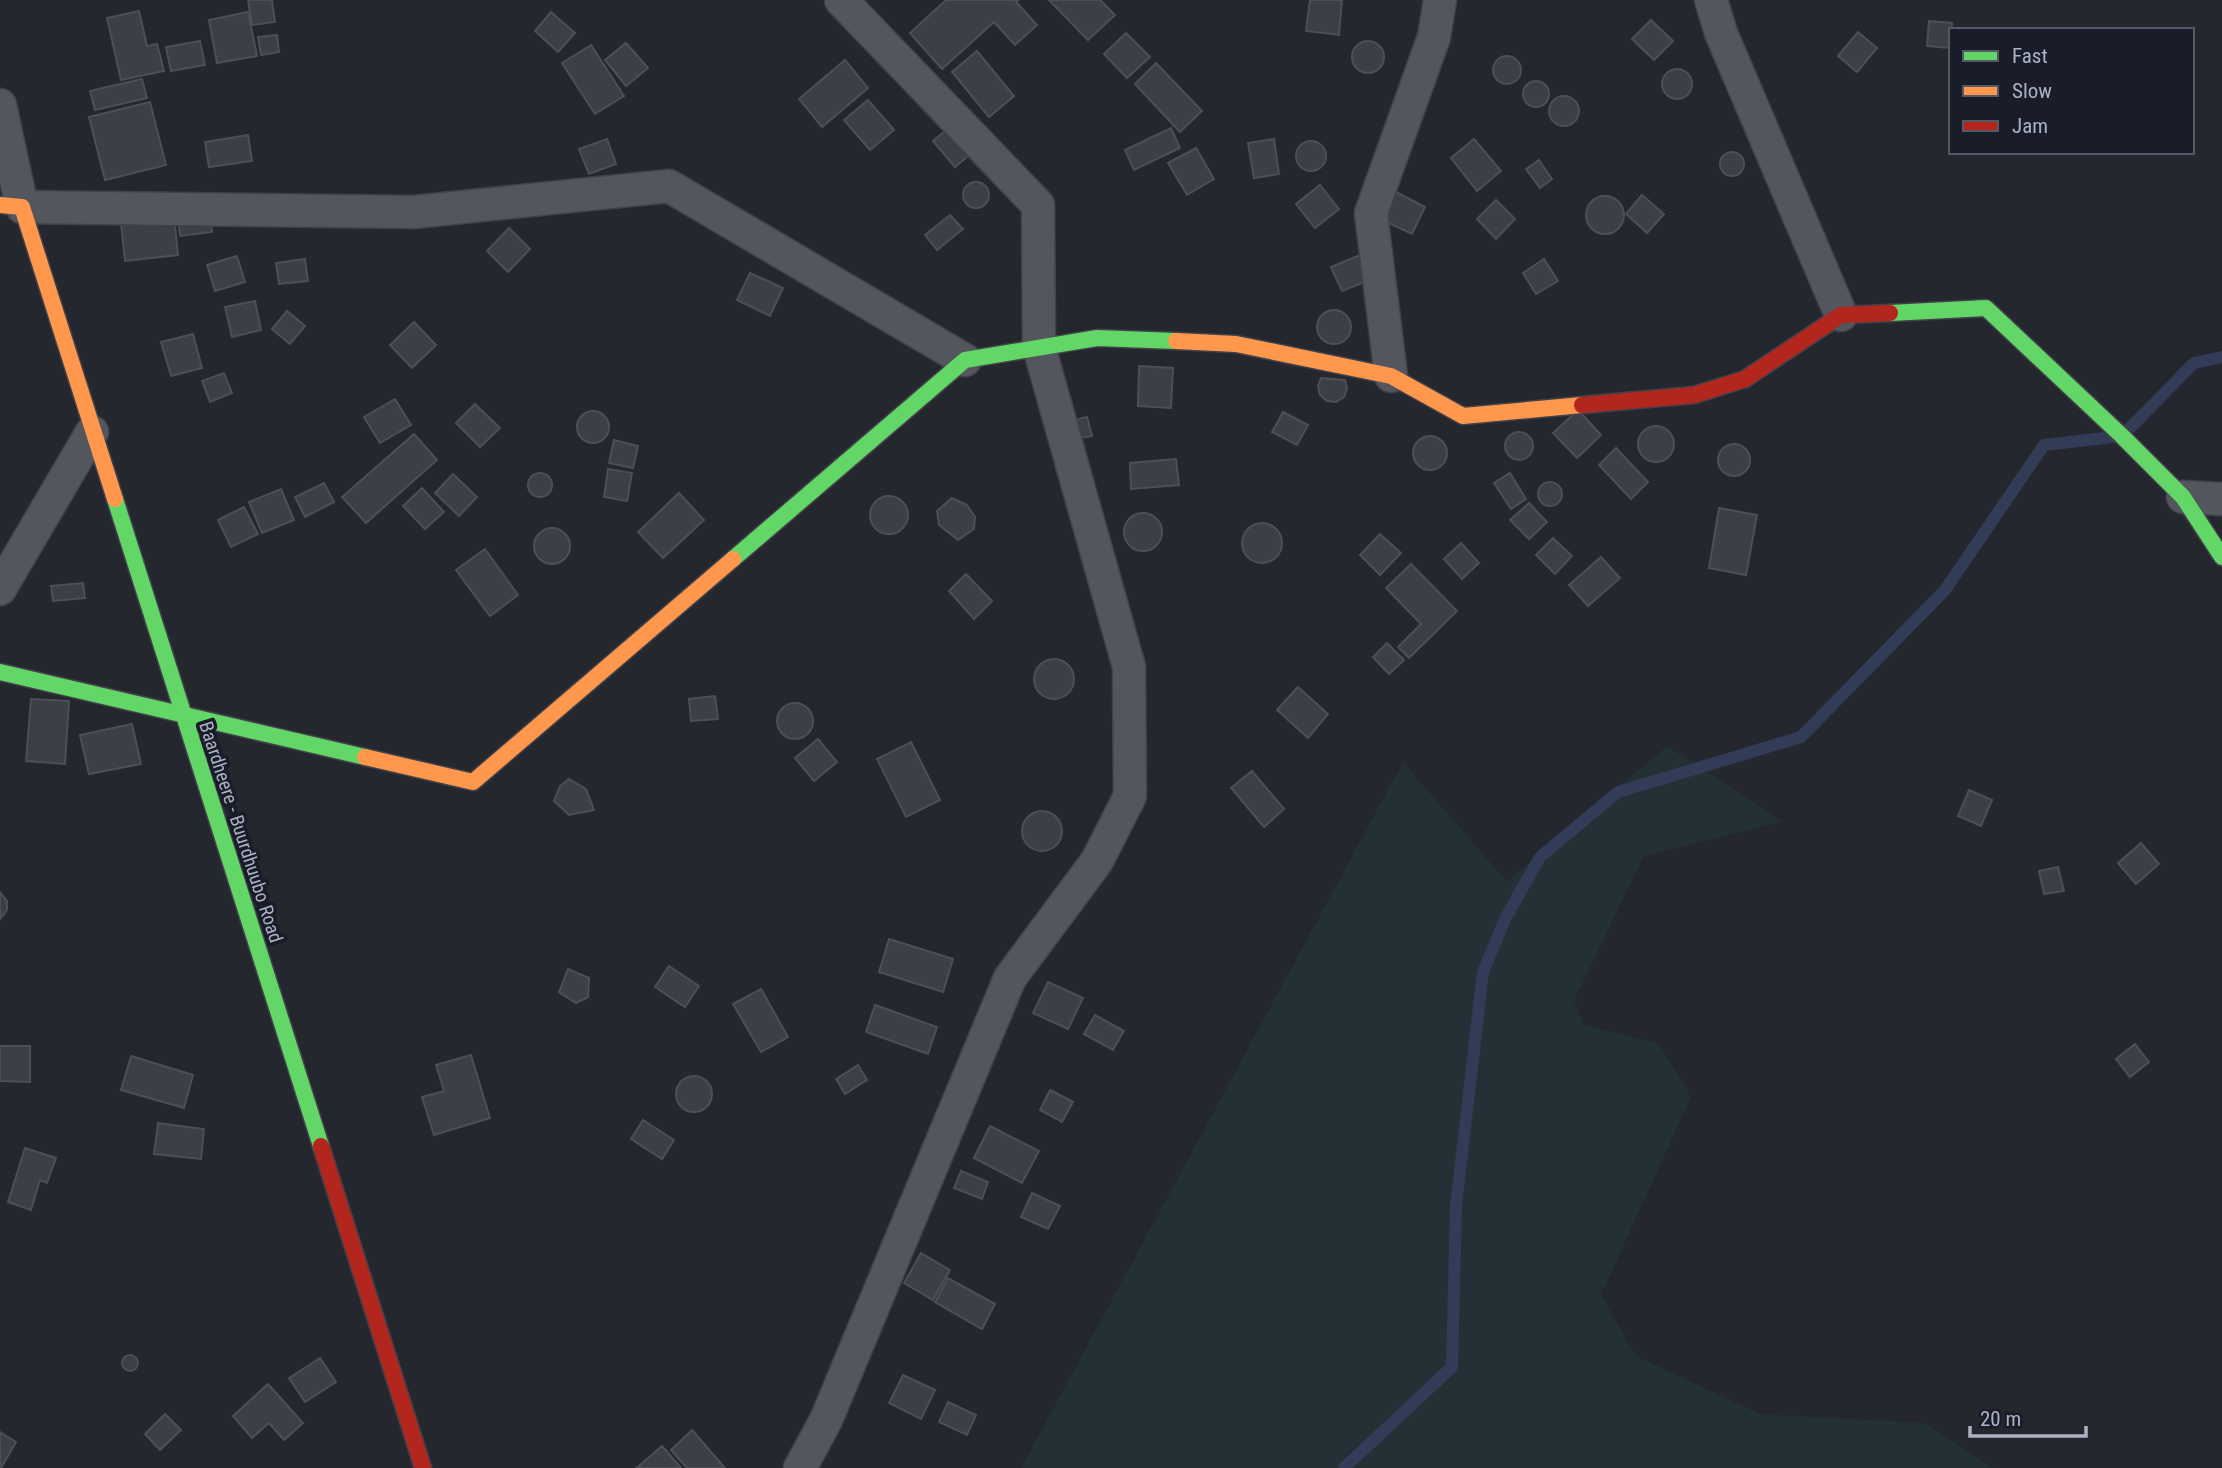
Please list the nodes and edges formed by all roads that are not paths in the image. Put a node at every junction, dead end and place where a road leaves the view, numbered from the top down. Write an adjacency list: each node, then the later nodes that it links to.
1 (842, 0): 7 (street)
2 (1440, 0): 9 (street)
3 (1712, 0): 6 (street)
4 (0, 105): 5 (street)
5 (11, 206): 8 (street); 10 (street, Baardheere - Buurdhuubo Road)
6 (1841, 315): 9 (street); 11 (street)
7 (1039, 347): 8 (street); 9 (street); 18 (street)
8 (965, 360): 16 (street)
9 (1391, 376)
10 (92, 432): 14 (street); 16 (street, Baardheere - Buurdhuubo Road)
11 (2183, 497): 12 (street); 13 (street)
12 (2222, 499)
13 (2222, 557)
14 (0, 589)
15 (0, 672): 16 (street)
16 (182, 714): 17 (street, Baardheere - Buurdhuubo Road)
17 (423, 1468)
18 (800, 1468)

